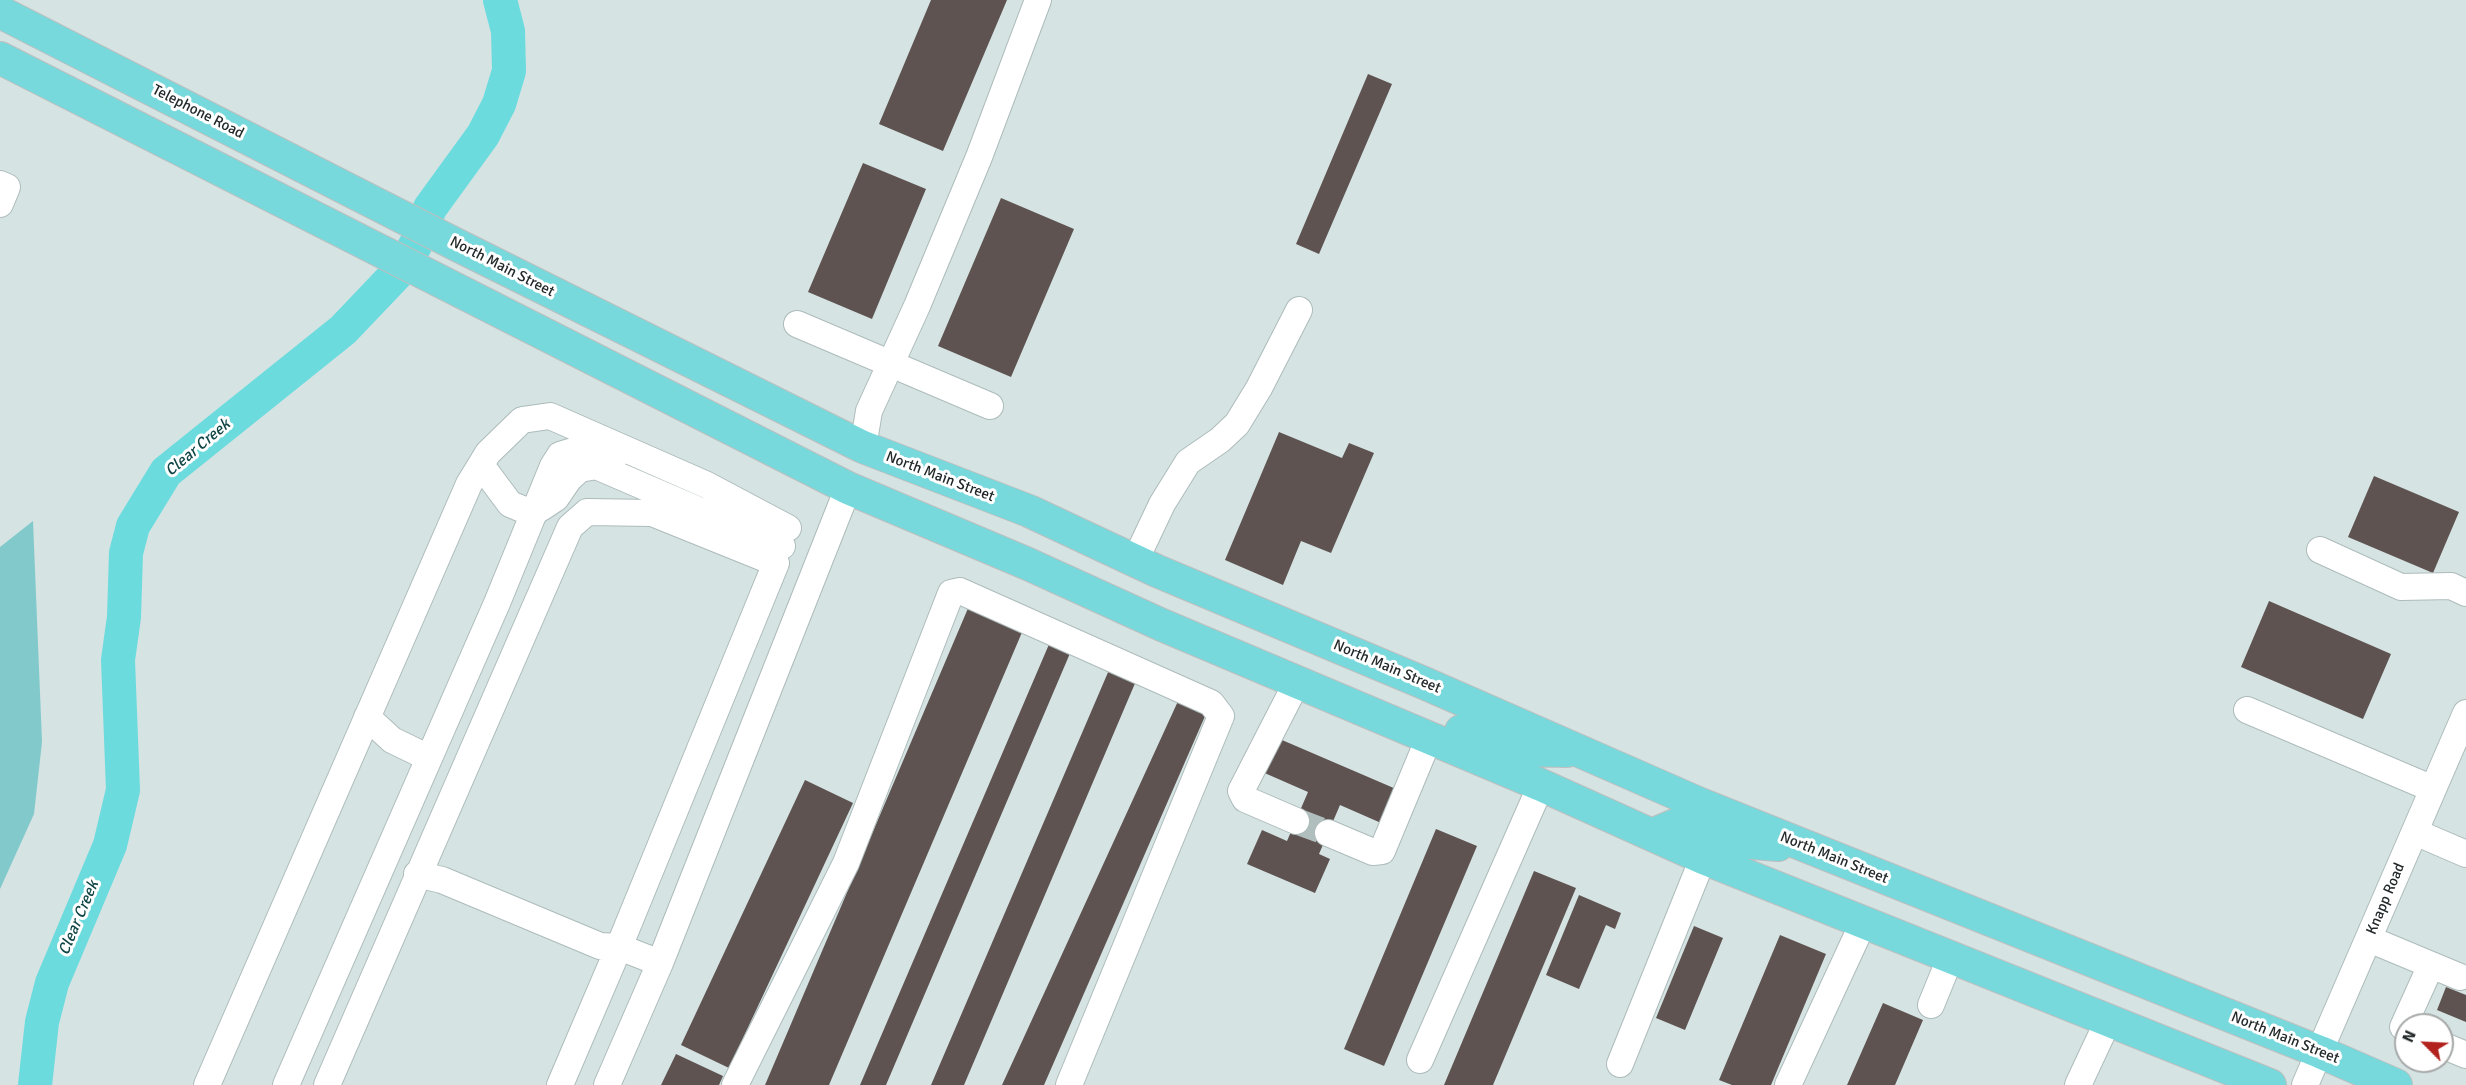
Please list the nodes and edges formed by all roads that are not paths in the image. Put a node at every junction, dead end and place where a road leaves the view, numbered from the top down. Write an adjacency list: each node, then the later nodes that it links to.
1 (1038, 0): 11 (street)
2 (0, 12): 5 (main road, Telephone Road)
3 (0, 58): 4 (main road)
4 (120, 118): 5 (main road); 15 (main road)
5 (276, 153): 8 (main road, Telephone Road)
6 (0, 184): 7 (street)
7 (0, 204)
8 (395, 213): 13 (main road, North Main Street)
9 (1299, 310): 20 (street)
10 (797, 324): 11 (street)
11 (891, 364): 12 (street); 13 (street)
12 (990, 406)
13 (863, 447): 15 (main road); 20 (main road, North Main Street)
14 (481, 465): 16 (street); 18 (street); 26 (street)
15 (848, 488): 17 (street); 22 (main road)
16 (534, 514): 18 (street); 29 (street)
17 (829, 534): 18 (street); 45 (street)
18 (782, 546): 40 (street); 43 (street)
19 (2320, 550): 21 (street)
20 (1135, 561): 22 (main road); 28 (main road, North Main Street)
21 (2464, 586)
22 (1115, 604): 23 (main road)
23 (1297, 682): 27 (main road); 33 (street)
24 (2247, 710): 32 (street)
25 (2466, 713): 32 (street, Knapp Road)
26 (367, 717): 29 (street); 55 (street)
27 (1428, 738): 28 (main road); 30 (main road); 35 (street)
28 (1580, 751): 31 (main road, North Main Street)
29 (429, 758): 56 (street)
30 (1541, 785): 31 (main road); 36 (main road); 52 (street)
31 (1667, 789): 37 (main road, North Main Street)
32 (2433, 789): 34 (street, Knapp Road)
33 (1296, 820)
34 (2415, 832): 38 (street); 42 (street, Knapp Road)
35 (1328, 834)
36 (1654, 834): 37 (main road); 39 (main road)
37 (1809, 848): 51 (main road, North Main Street)
38 (2466, 854)
39 (1703, 858): 41 (main road); 53 (street)
40 (417, 874): 43 (street); 57 (street)
41 (1863, 923): 44 (main road); 62 (street)
42 (2369, 939): 46 (street); 51 (street, Knapp Road)
43 (619, 947): 45 (street); 58 (street)
44 (1951, 956): 48 (street); 50 (main road)
45 (660, 963): 59 (street)
46 (2431, 965): 47 (street); 49 (street)
47 (2460, 977)
48 (1931, 1005)
49 (2410, 1013)
50 (2108, 1021): 54 (street); 63 (main road)
51 (2320, 1052): 64 (street, Knapp Road); 65 (main road, North Main Street)
52 (1420, 1060)
53 (1620, 1064)
54 (2088, 1078)
55 (207, 1085)
56 (285, 1085)
57 (327, 1085)
58 (560, 1085)
59 (607, 1085)
60 (735, 1085): 61 (street)
61 (1069, 1085)
62 (1788, 1085)
63 (2270, 1085)
64 (2305, 1085)
65 (2396, 1085)

